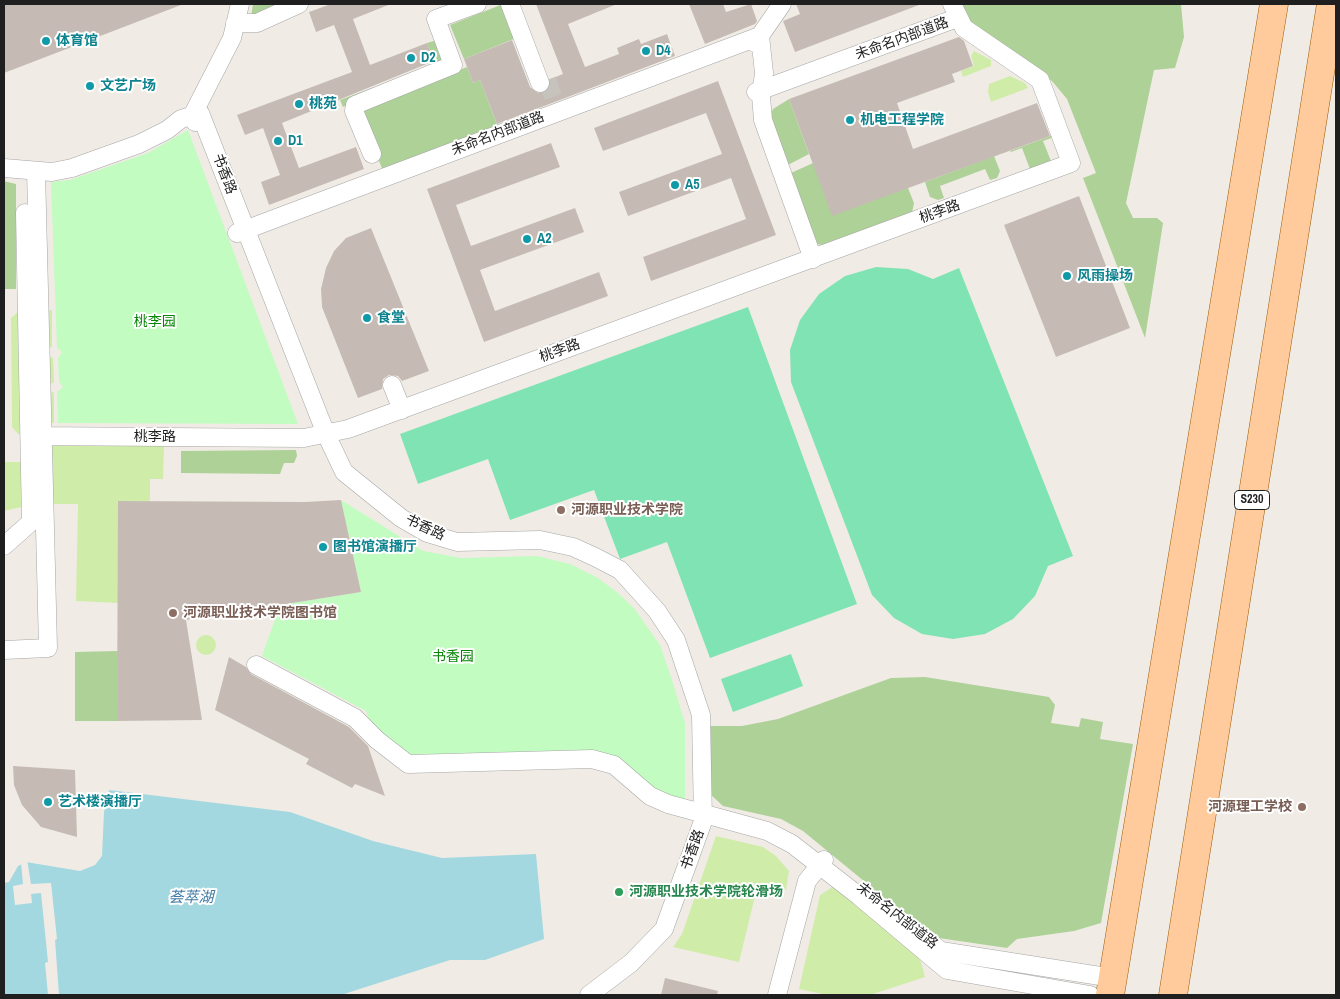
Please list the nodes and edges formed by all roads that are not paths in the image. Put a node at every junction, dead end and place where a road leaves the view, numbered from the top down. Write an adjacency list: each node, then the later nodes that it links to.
1 (240, 4): 11 (street)
2 (248, 4): 11 (street)
3 (299, 4): 11 (street)
4 (477, 4): 15 (street)
5 (510, 4): 6 (street)
6 (518, 4)
7 (782, 4): 12 (street)
8 (1274, 4): 31 (main road)
9 (1331, 4): 36 (main road, S230)
10 (954, 11): 13 (street, 未命名内部道路); 16 (street, 未命名内部道路)
11 (240, 23): 14 (street)
12 (757, 40): 13 (street); 20 (street, 未命名内部道路)
13 (759, 91): 21 (street)
14 (197, 118): 18 (street); 20 (street, 书香路)
15 (372, 154)
16 (1070, 160): 21 (street, 桃李路)
17 (4, 168): 18 (street)
18 (30, 173): 19 (street); 25 (street)
19 (4, 174)
20 (242, 234): 24 (street, 书香路)
21 (809, 256): 23 (street, 桃李路)
22 (392, 385): 23 (street)
23 (400, 406): 24 (street, 桃李路)
24 (321, 431): 25 (street, 桃李路); 29 (street, 书香路)
25 (37, 432): 26 (street); 27 (street)
26 (4, 546)
27 (4, 650)
28 (256, 665): 29 (street, 未命名内部道路)
29 (698, 811): 30 (street, 未命名内部道路); 32 (street, 书香路); 33 (street, 书香路)
30 (821, 862): 31 (street, 未命名内部道路); 34 (street); 35 (street, 未命名内部道路)
31 (1112, 987)
32 (576, 995)
33 (589, 995)
34 (778, 995)
35 (1090, 995)
36 (1173, 995)

